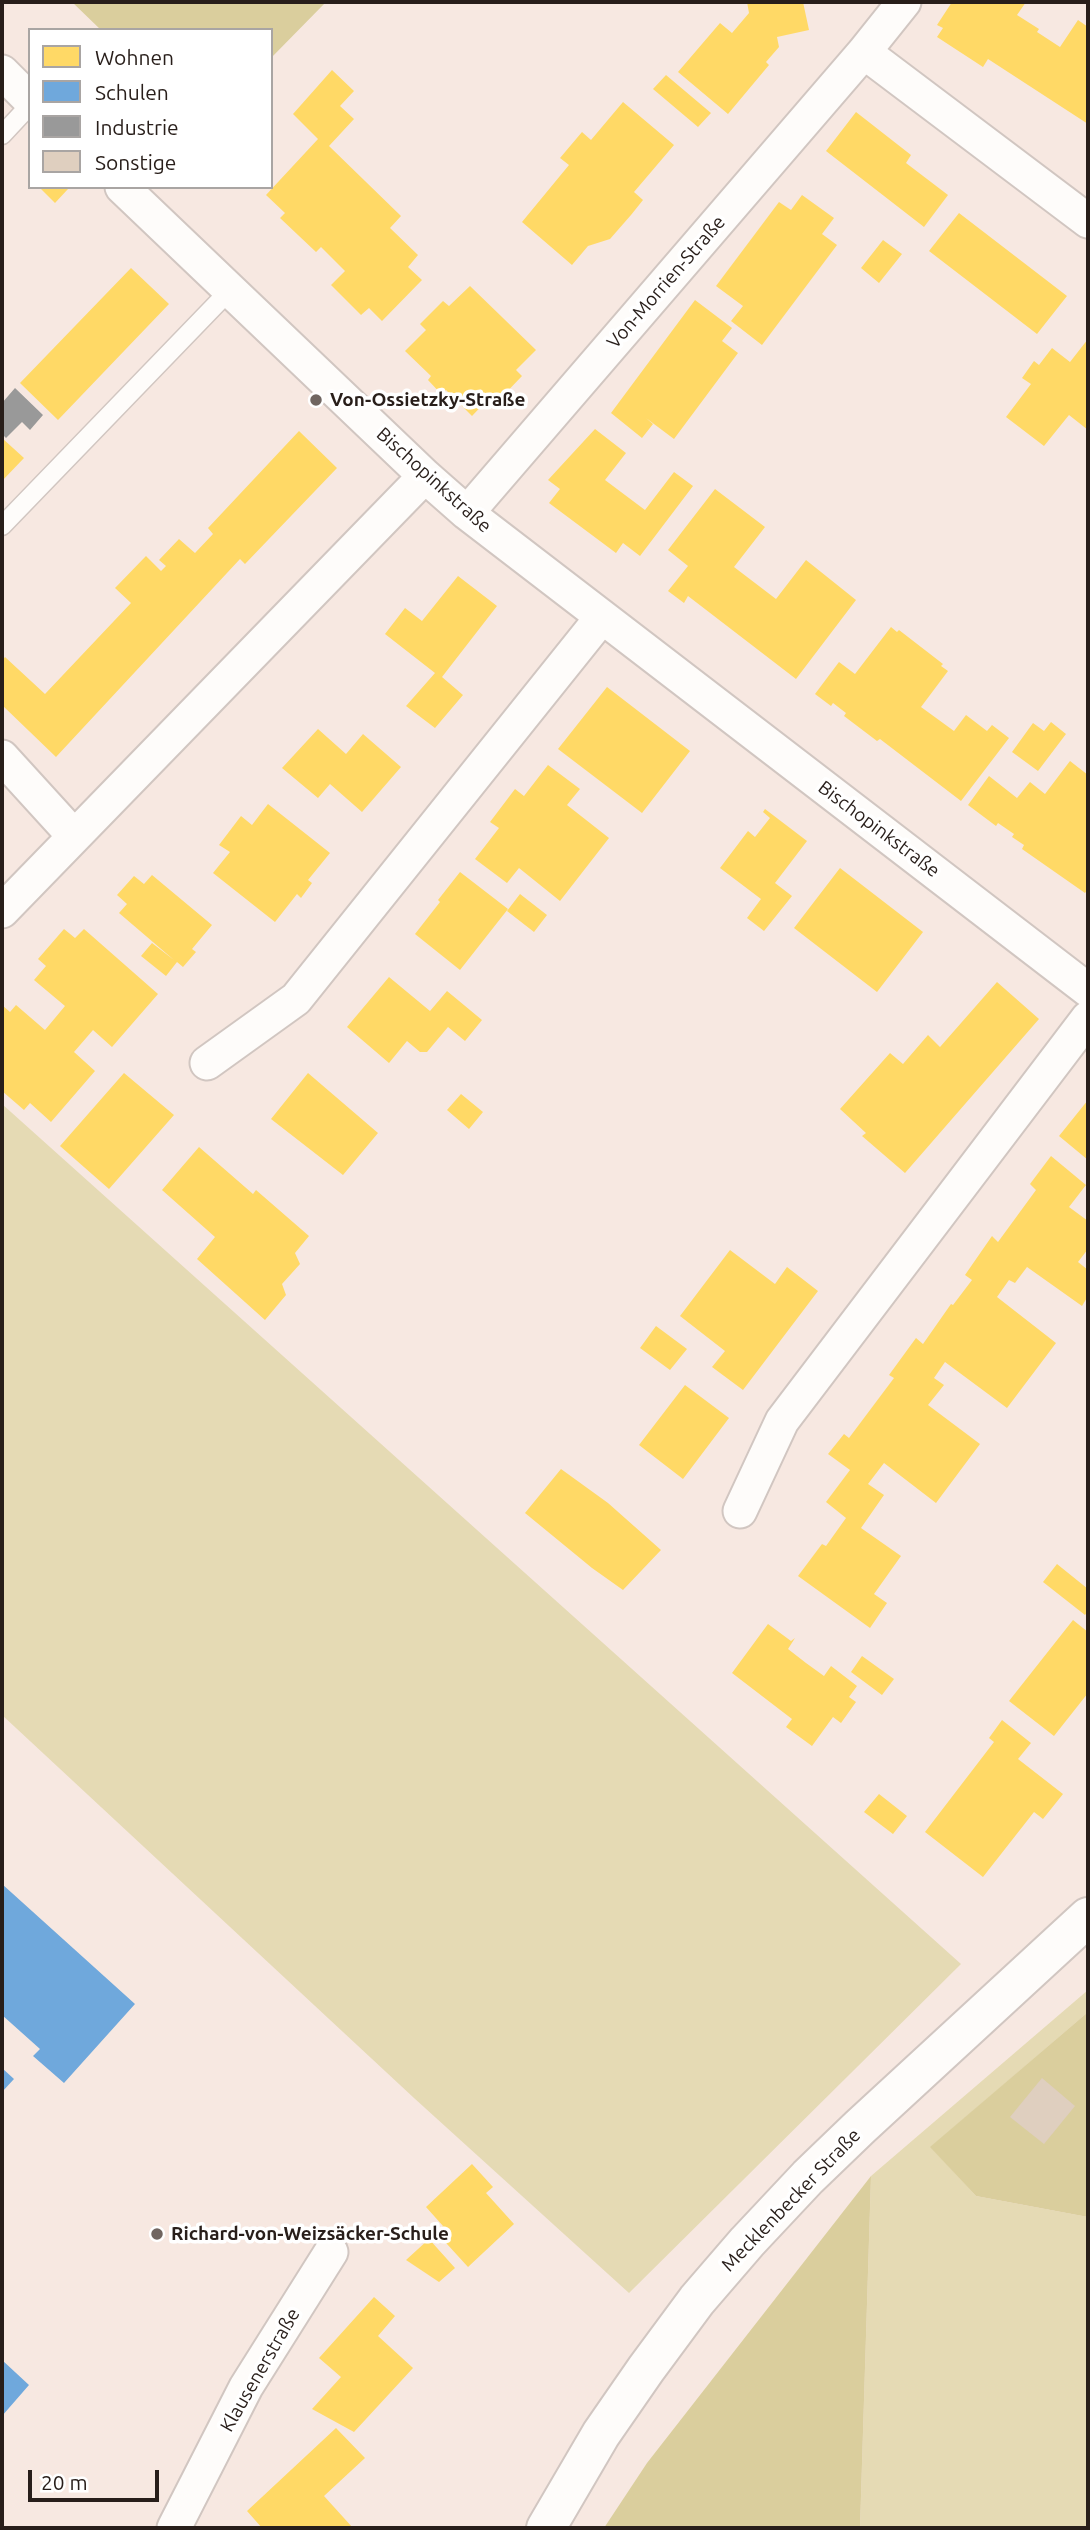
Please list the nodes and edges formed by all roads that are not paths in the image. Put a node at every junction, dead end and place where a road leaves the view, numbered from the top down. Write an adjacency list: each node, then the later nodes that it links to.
1 (904, 2): 2 (street, Von-Morrien-Straße)
2 (864, 52): 8 (street); 11 (street, Von-Morrien-Straße)
3 (2, 72): 4 (street)
4 (28, 101)
5 (28, 105): 6 (lane)
6 (2, 135)
7 (124, 189): 9 (street, Bischopinkstraße)
8 (1088, 221)
9 (230, 290): 10 (street, Bischopinkstraße); 12 (lane)
10 (425, 476): 11 (street, Bischopinkstraße); 15 (street)
11 (467, 513): 13 (street, Bischopinkstraße)
12 (2, 526)
13 (602, 617): 17 (street, Bischopinkstraße); 19 (street)
14 (2, 757): 15 (street)
15 (74, 836): 16 (street)
16 (2, 911)
17 (1088, 990)
18 (1088, 1018): 20 (street)
19 (207, 1063)
20 (740, 1511)
21 (1088, 1917): 24 (street, Mecklenbecker Straße)
22 (331, 2252): 23 (street, Klausenerstraße)
23 (174, 2528)
24 (546, 2528)

